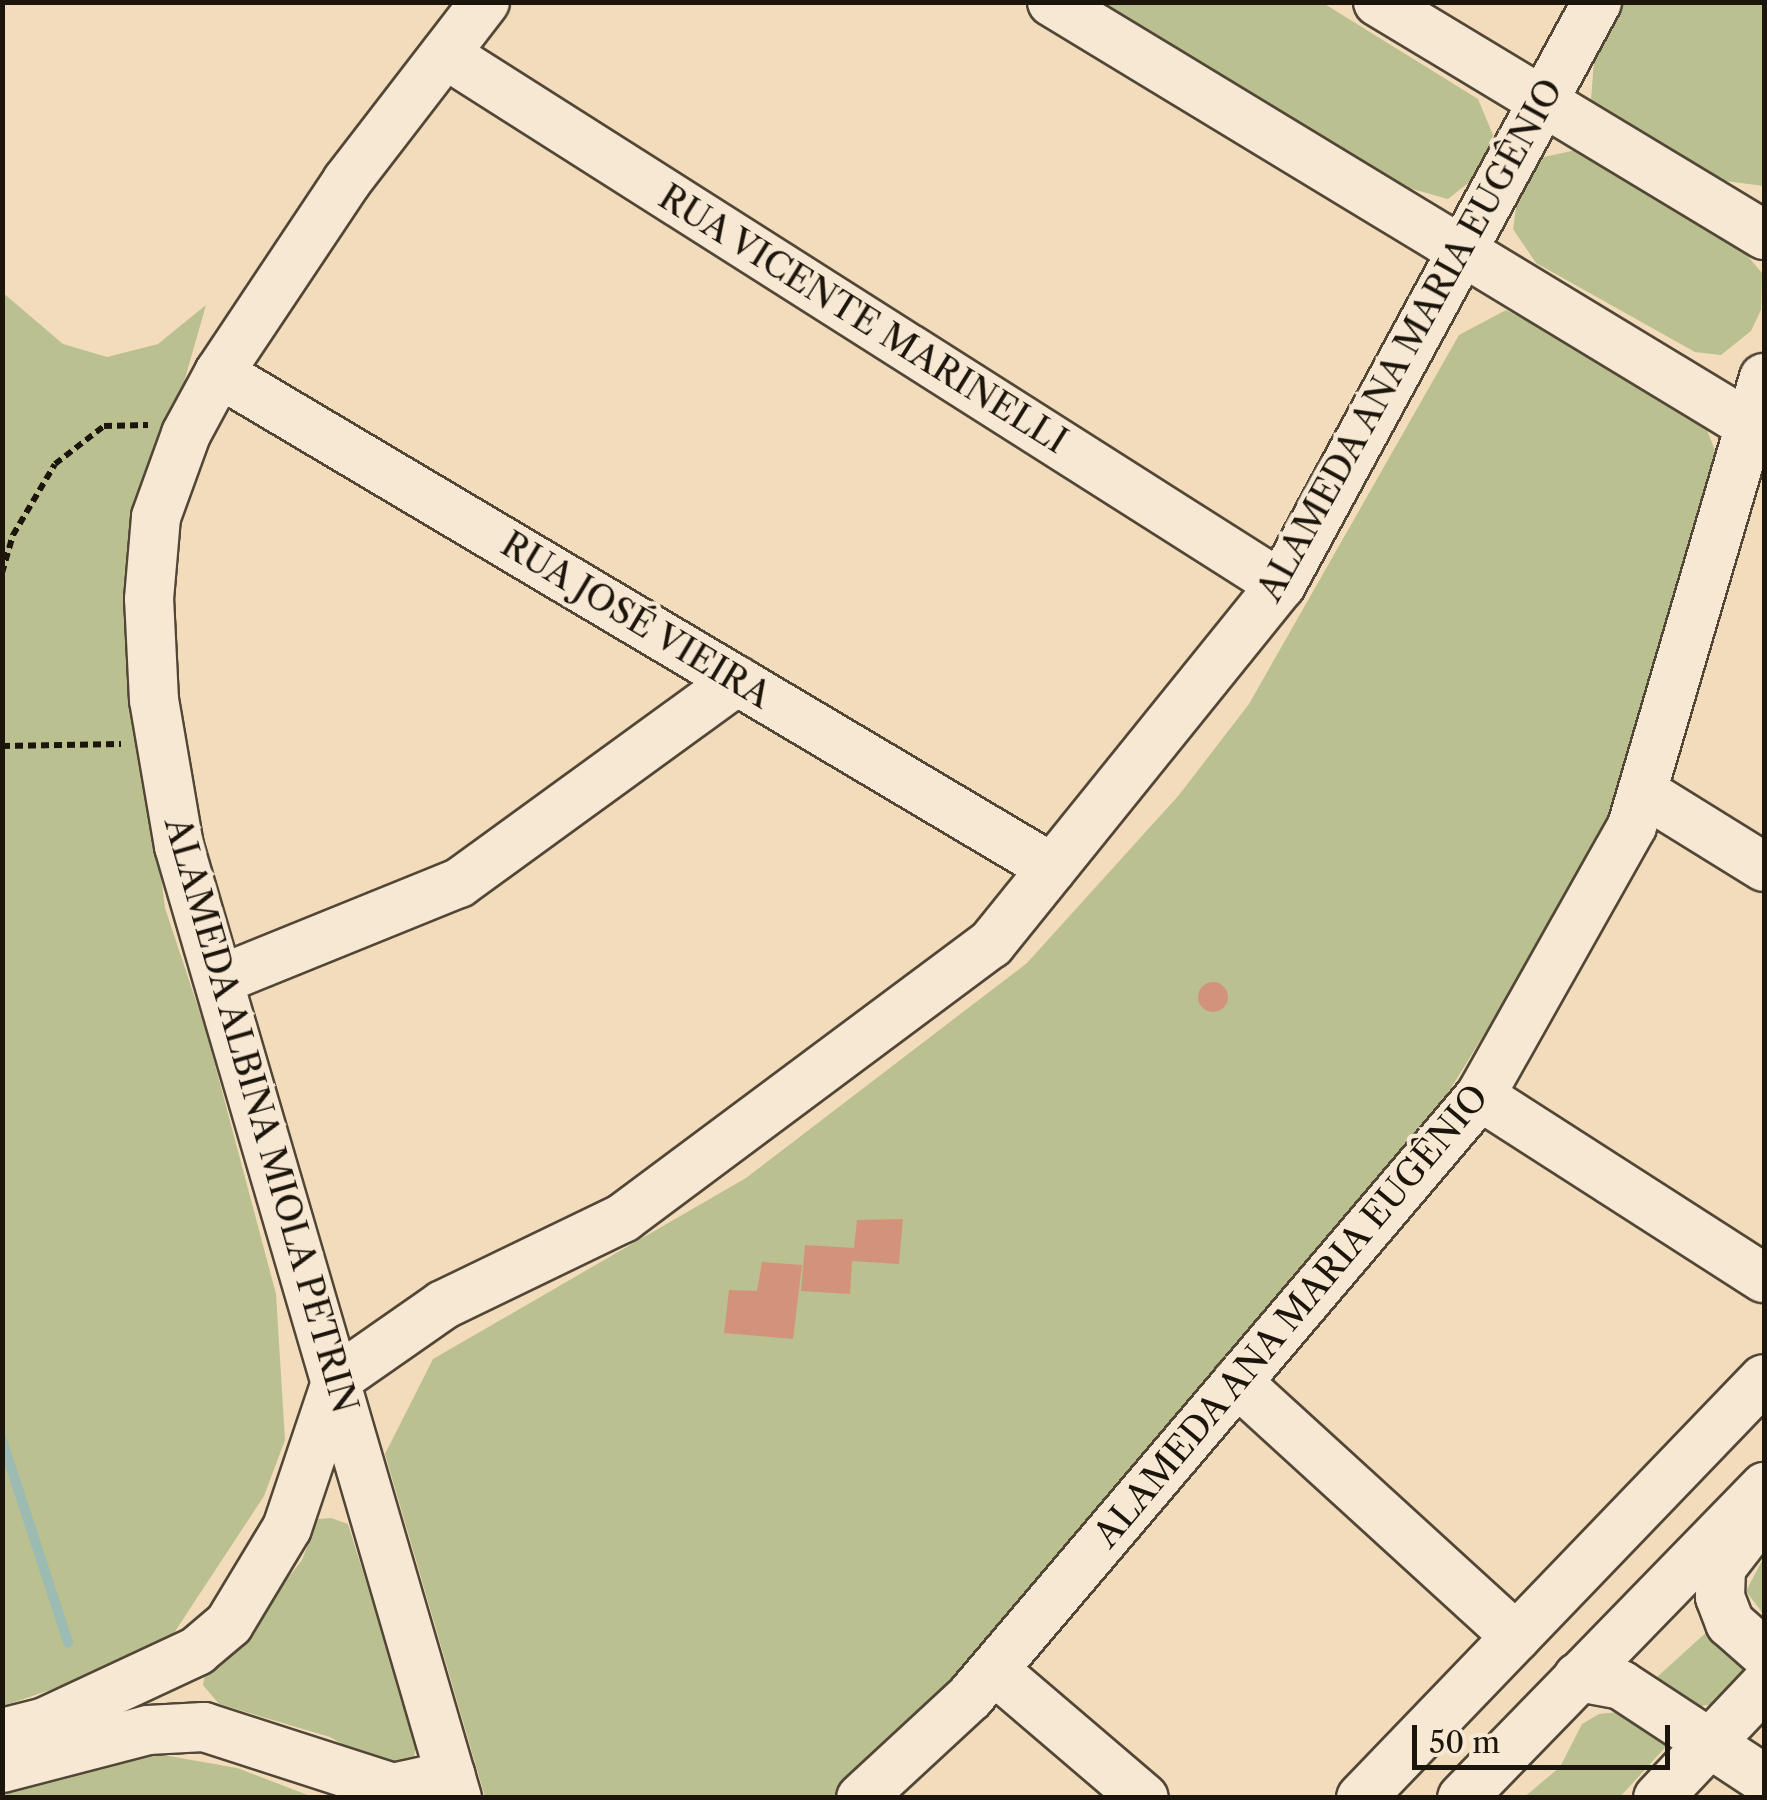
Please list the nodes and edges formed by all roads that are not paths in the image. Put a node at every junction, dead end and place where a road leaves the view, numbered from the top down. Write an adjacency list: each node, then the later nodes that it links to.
1 (485, 2): 5 (street, ALAMEDA ALBINA MIOLA PETRIN)
2 (1052, 2): 8 (street)
3 (1378, 2): 6 (street)
4 (1597, 2): 6 (street, ALAMEDA ANA MARIA EUGÊNIO)
5 (445, 54): 9 (street, ALAMEDA ALBINA MIOLA PETRIN); 12 (street, RUA VICENTE MARINELLI)
6 (1543, 102): 7 (street); 8 (street, ALAMEDA ANA MARIA EUGÊNIO)
7 (1764, 235)
8 (1462, 251): 11 (street); 12 (street, ALAMEDA ANA MARIA EUGÊNIO)
9 (219, 373): 13 (street, RUA JOSÉ VIEIRA); 17 (street, ALAMEDA ALBINA MIOLA PETRIN)
10 (1764, 378): 11 (street, ALAMEDA ANA MARIA EUGÊNIO)
11 (1758, 429): 14 (street, ALAMEDA ANA MARIA EUGÊNIO)
12 (1281, 585): 16 (street, ALAMEDA ANA MARIA EUGÊNIO)
13 (738, 681): 16 (street, RUA JOSÉ VIEIRA); 17 (street)
14 (1642, 792): 15 (street); 18 (street, ALAMEDA ANA MARIA EUGÊNIO)
15 (1764, 867)
16 (1052, 868): 20 (street, ALAMEDA ANA MARIA EUGÊNIO)
17 (222, 979): 20 (street, ALAMEDA ALBINA MIOLA PETRIN)
18 (1480, 1096): 19 (street); 22 (street, ALAMEDA ANA MARIA EUGÊNIO)
19 (1764, 1278)
20 (337, 1379): 30 (street); 35 (street, ALAMEDA ALBINA MIOLA PETRIN)
21 (1764, 1379): 25 (street)
22 (1238, 1382): 25 (street); 27 (street, ALAMEDA ANA MARIA EUGÊNIO)
23 (1764, 1488): 28 (street)
24 (1764, 1510): 26 (street)
25 (1516, 1637): 38 (street)
26 (1764, 1653)
27 (994, 1670): 36 (street, ALAMEDA ANA MARIA EUGÊNIO); 37 (street)
28 (1578, 1677): 31 (street); 39 (street)
29 (1764, 1686): 31 (street)
30 (2, 1734)
31 (1711, 1740): 33 (street); 40 (street)
32 (2, 1768): 34 (street)
33 (1764, 1779)
34 (370, 1786): 35 (street)
35 (454, 1786)
36 (861, 1798)
37 (1144, 1798)
38 (1361, 1798)
39 (1462, 1798)
40 (1658, 1798)

